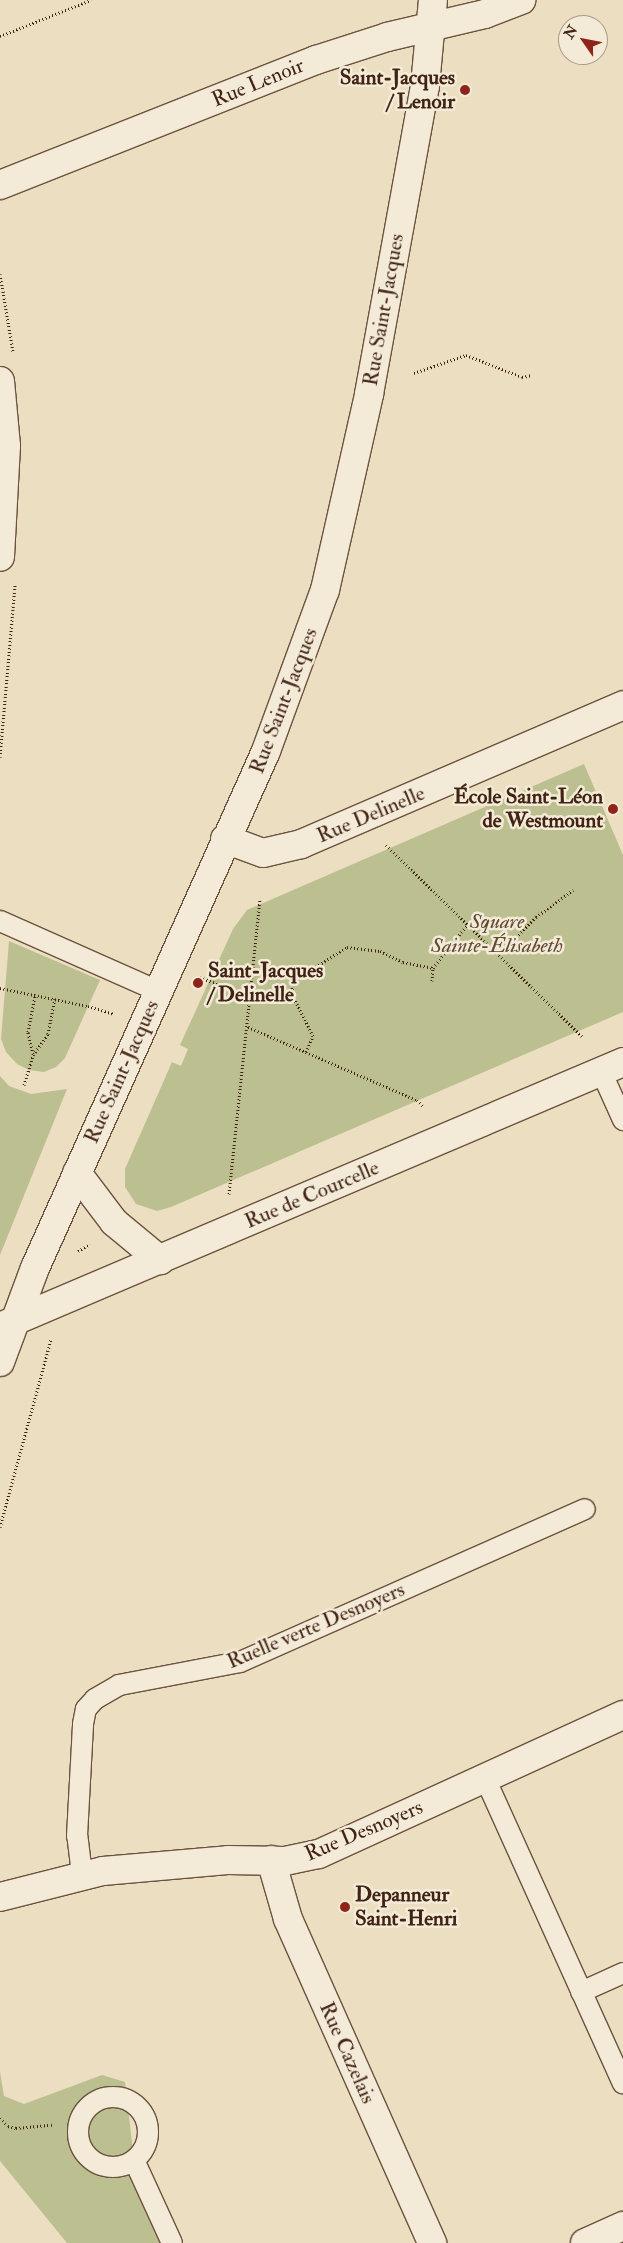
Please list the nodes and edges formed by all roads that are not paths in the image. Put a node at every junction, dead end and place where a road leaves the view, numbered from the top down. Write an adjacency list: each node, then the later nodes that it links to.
1 (521, 0): 2 (street, Rue Lenoir)
2 (432, 13): 3 (street, Rue Lenoir); 7 (street, Rue Saint-Jacques)
3 (0, 184)
4 (0, 381): 5 (street)
5 (0, 557)
6 (623, 706): 7 (street, Rue Delinelle)
7 (226, 839): 9 (street, Rue Saint-Jacques)
8 (0, 920): 9 (lane)
9 (158, 991): 12 (street, Rue Saint-Jacques)
10 (612, 1067): 11 (lane); 13 (street, Rue de Courcelle)
11 (623, 1120)
12 (77, 1173): 13 (street); 14 (street, Rue Saint-Jacques)
13 (160, 1260): 14 (street, Rue de Courcelle)
14 (7, 1325): 15 (street, Rue Saint-Jacques)
15 (0, 1362)
16 (586, 1509): 20 (lane, Ruelle verte Desnoyers)
17 (623, 1715): 18 (street, Rue Desnoyers)
18 (485, 1778): 19 (street, Rue Desnoyers); 23 (lane)
19 (271, 1860): 20 (street, Rue Desnoyers); 28 (street, Rue Cazelais)
20 (82, 1874): 21 (street, Rue Desnoyers)
21 (0, 1897)
22 (623, 1973): 23 (lane)
23 (582, 1992): 24 (lane)
24 (623, 2083)
25 (134, 2160): 27 (lane)
26 (623, 2226): 29 (street)
27 (172, 2243)
28 (432, 2243)
29 (585, 2243)

